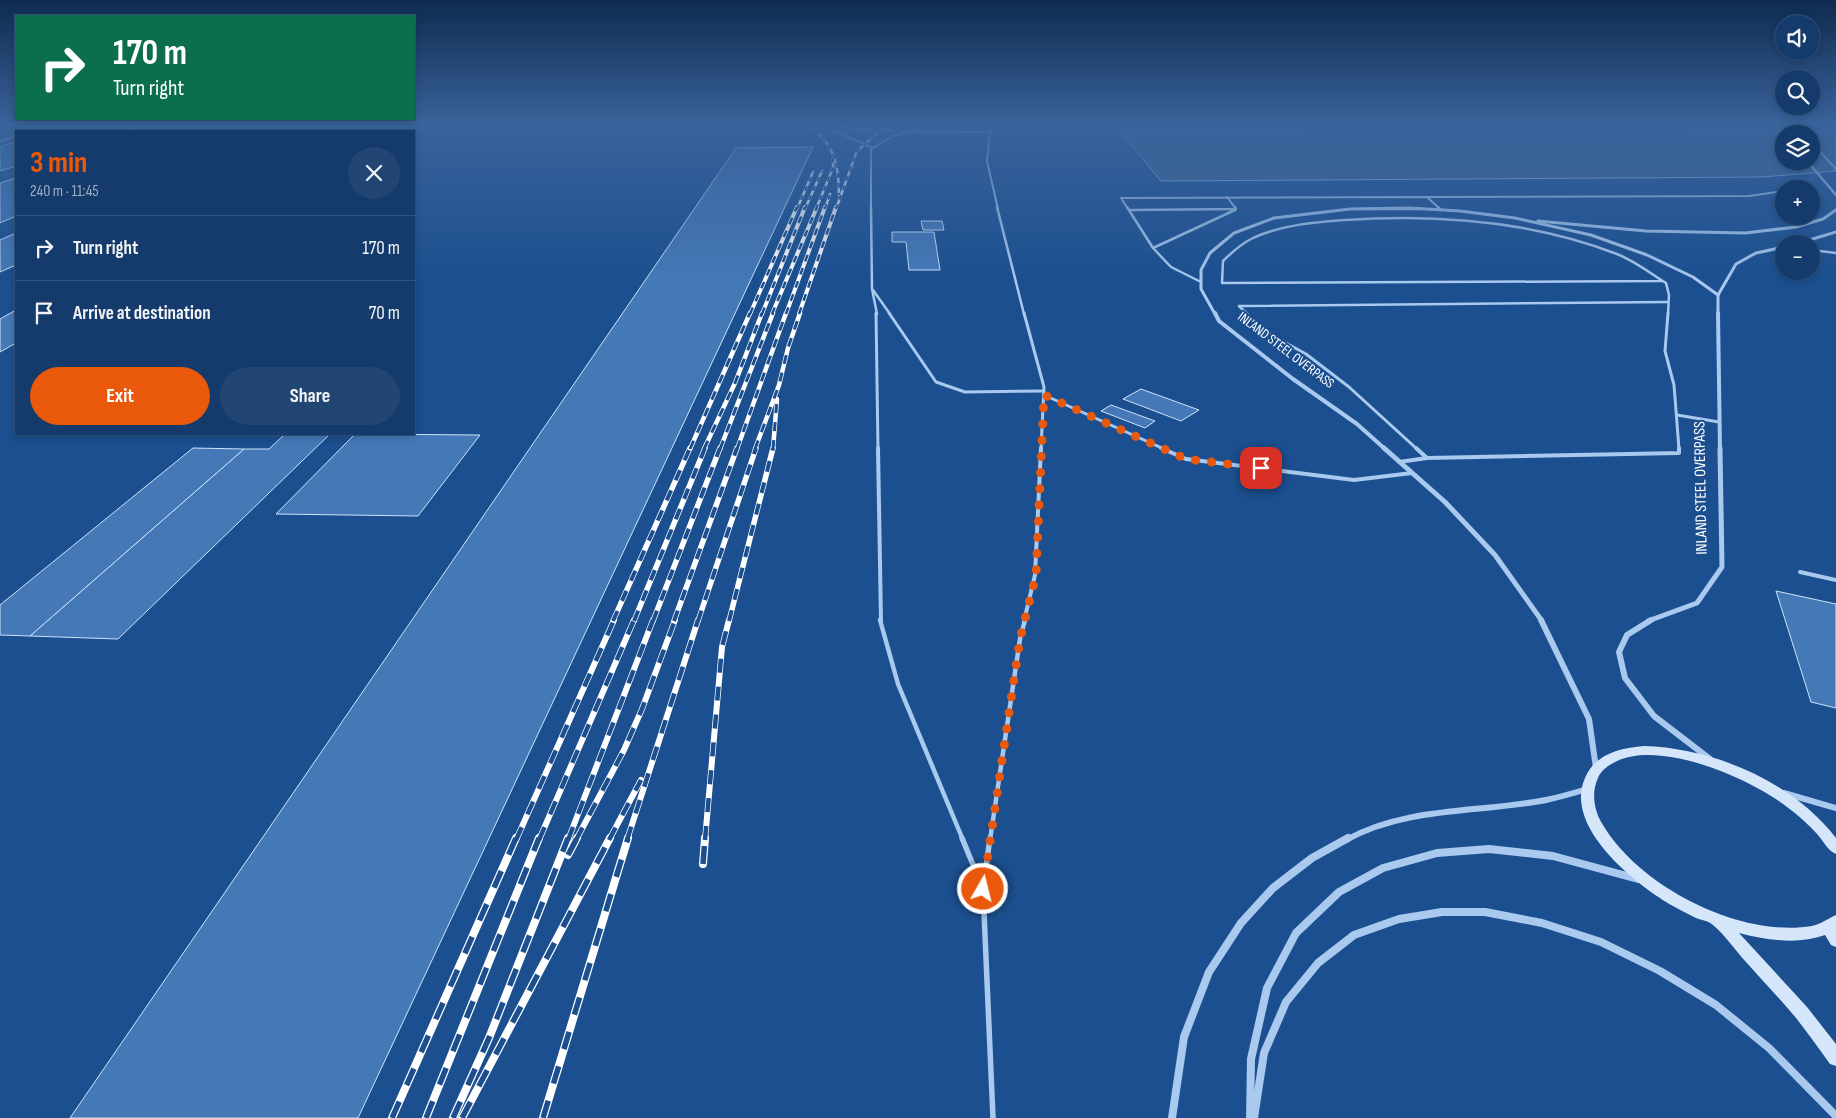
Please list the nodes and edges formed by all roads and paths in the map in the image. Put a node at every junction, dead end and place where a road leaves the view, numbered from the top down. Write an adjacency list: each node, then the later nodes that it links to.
1 (871, 177): 21 (lane)
2 (990, 177): 24 (lane)
3 (1822, 177): 5 (street)
4 (1775, 192): 7 (lane)
5 (1836, 195)
6 (1227, 197): 7 (lane); 8 (lane); 9 (lane)
7 (1427, 197): 10 (lane)
8 (1236, 209): 9 (lane); 15 (lane)
9 (1130, 210): 15 (lane)
10 (1441, 210): 12 (street); 20 (street)
11 (1836, 210): 12 (street)
12 (1515, 218): 22 (street)
13 (1836, 232): 14 (street)
14 (1820, 237)
15 (1153, 248): 20 (lane)
16 (1775, 248): 22 (street, INLAND STEEL OVERPASS)
17 (1820, 251): 18 (lane)
18 (1836, 253)
19 (1662, 281): 19 (lane); 23 (lane)
20 (1201, 282): 28 (street, INLAND STEEL OVERPASS)
21 (872, 289): 24 (lane); 39 (lane)
22 (1718, 296): 26 (street, INLAND STEEL OVERPASS)
23 (1668, 302): 25 (lane); 27 (lane)
24 (1044, 393): 29 (lane); 39 (lane)
25 (1677, 415): 26 (lane); 27 (lane)
26 (1719, 422): 32 (street, INLAND STEEL OVERPASS)
27 (1427, 458): 28 (lane)
28 (1399, 462): 29 (street, INLAND STEEL OVERPASS)
29 (1412, 473): 33 (street, INLAND STEEL OVERPASS)
30 (1800, 572): 31 (lane)
31 (1836, 580)
32 (1716, 764): 33 (main road); 35 (main road)
33 (1596, 768): 34 (main road)
34 (1586, 789): 38 (main road); 45 (street)
35 (1770, 789): 36 (street); 37 (main road)
36 (1836, 808)
37 (1836, 848)
38 (1648, 882): 40 (main road); 46 (street)
39 (983, 889): 44 (lane)
40 (1719, 920): 41 (main road); 42 (main road)
41 (1834, 930)
42 (1836, 1058)
43 (1836, 1116): 46 (street)
44 (993, 1118)
45 (1172, 1118)
46 (1252, 1118)

